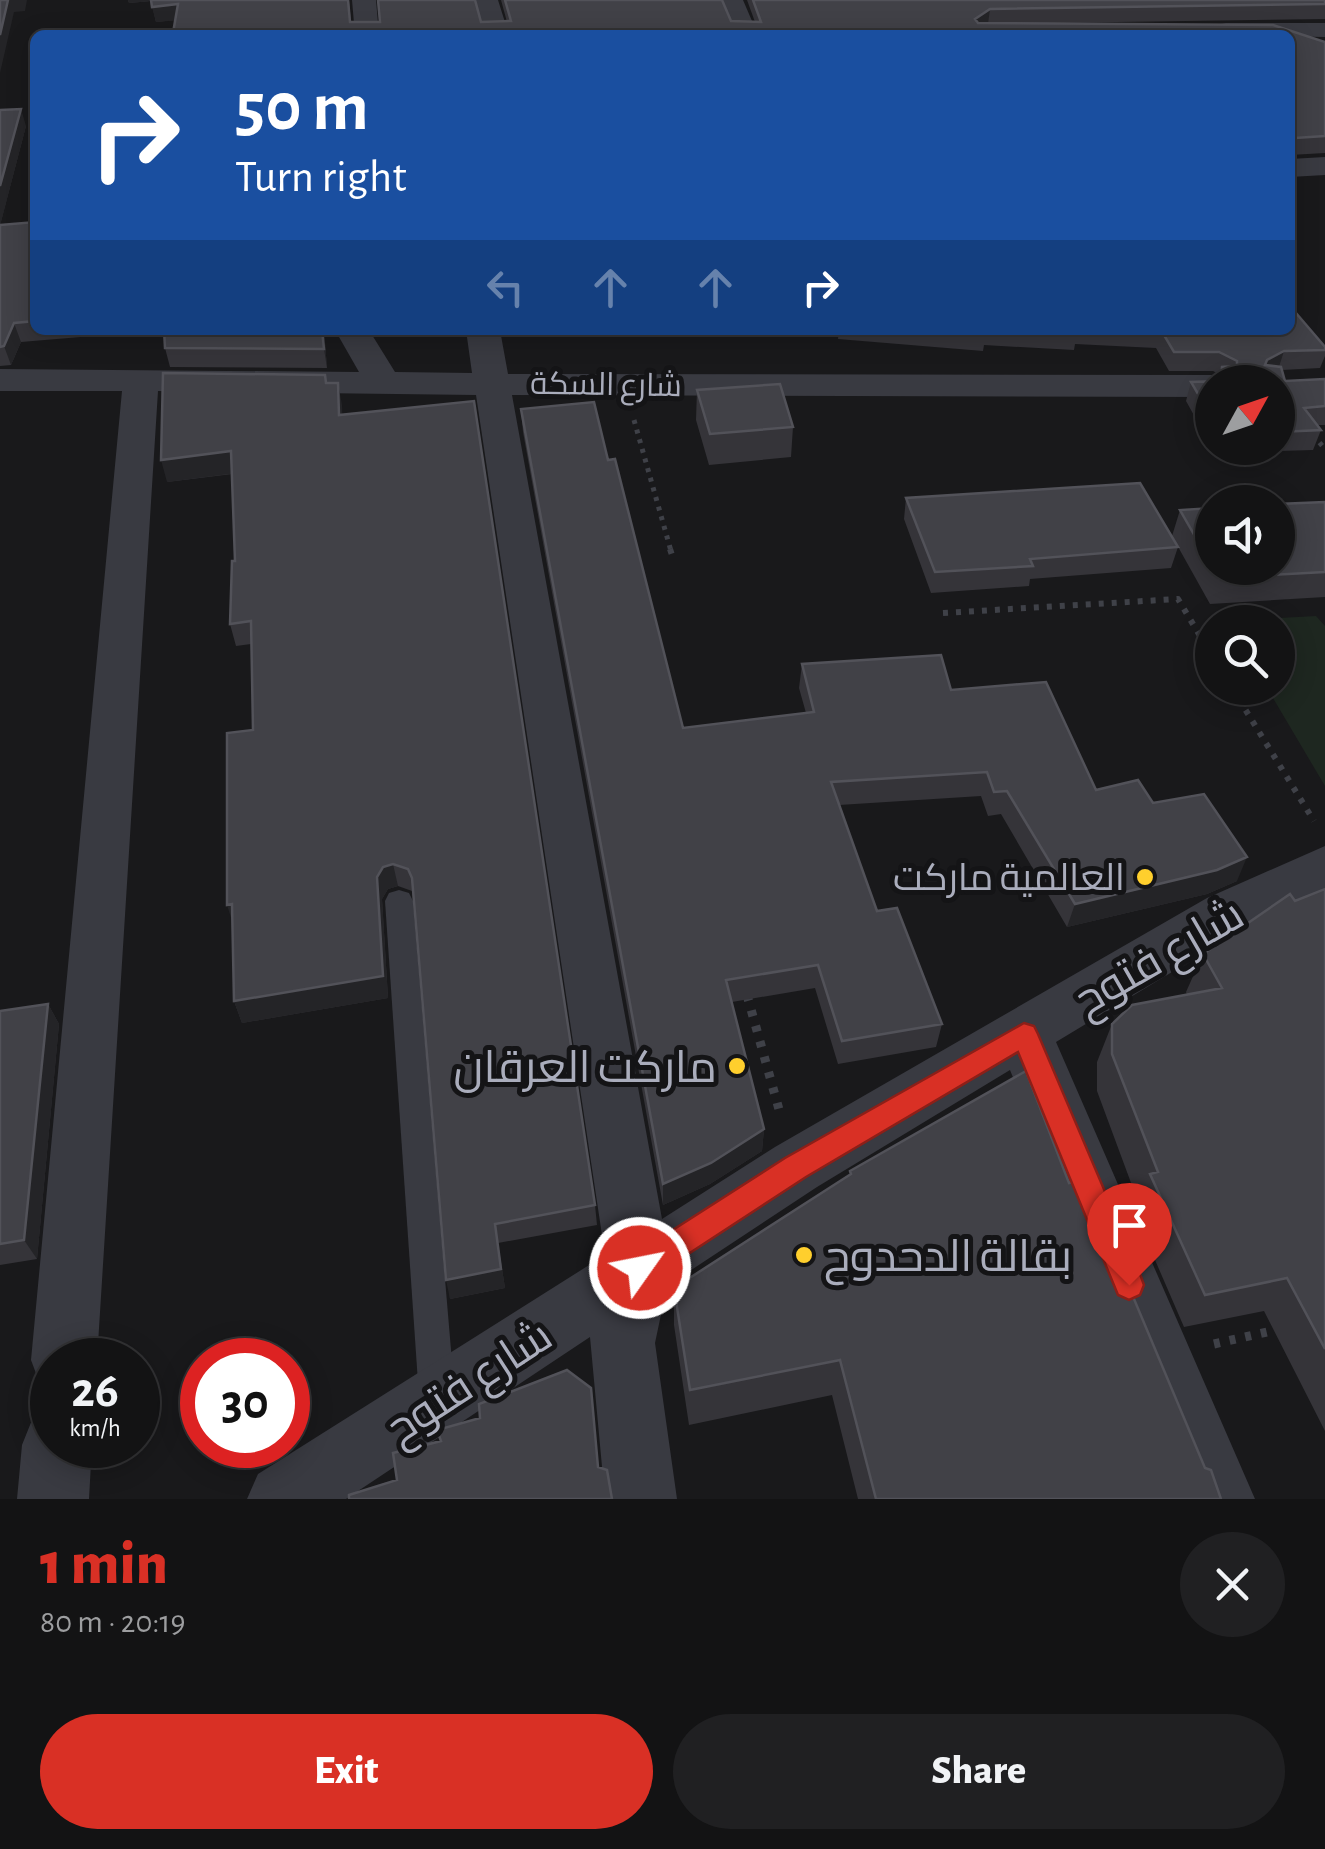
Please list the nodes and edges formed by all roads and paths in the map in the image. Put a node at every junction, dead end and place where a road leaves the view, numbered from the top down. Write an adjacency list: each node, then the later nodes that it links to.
1 (364, 0): 4 (street)
2 (486, 0): 5 (street)
3 (731, 0): 6 (street)
4 (367, 30)
5 (495, 30)
6 (744, 30)
7 (1194, 30): 8 (street)
8 (1325, 30)
9 (1325, 166): 10 (street)
10 (1295, 168)
11 (355, 335): 15 (street)
12 (484, 335): 16 (street)
13 (0, 380): 14 (street, شارع السكة)
14 (142, 380): 15 (street, شارع السكة); 32 (street)
15 (382, 380): 16 (street, شارع السكة)
16 (491, 382): 17 (street, شارع السكة); 30 (street)
17 (624, 385): 18 (street, شارع السكة); 21 (path)
18 (1195, 386)
19 (1301, 420): 20 (path)
20 (1325, 450)
21 (673, 558)
22 (943, 613): 23 (path)
23 (1195, 628)
24 (1242, 705): 25 (path)
25 (1320, 844): 28 (street, شارع فتوح)
26 (399, 902): 34 (lane)
27 (744, 985): 29 (path)
28 (1024, 1034): 29 (street, شارع فتوح); 33 (street)
29 (796, 1167): 30 (street, شارع فتوح)
30 (640, 1268): 34 (street, شارع فتوح); 38 (street)
31 (1294, 1326): 33 (path)
32 (66, 1338)
33 (1159, 1356): 39 (street)
34 (438, 1402): 37 (street, شارع فتوح)
35 (55, 1468): 36 (street)
36 (53, 1499)
37 (283, 1499)
38 (641, 1499)
39 (1218, 1499)

